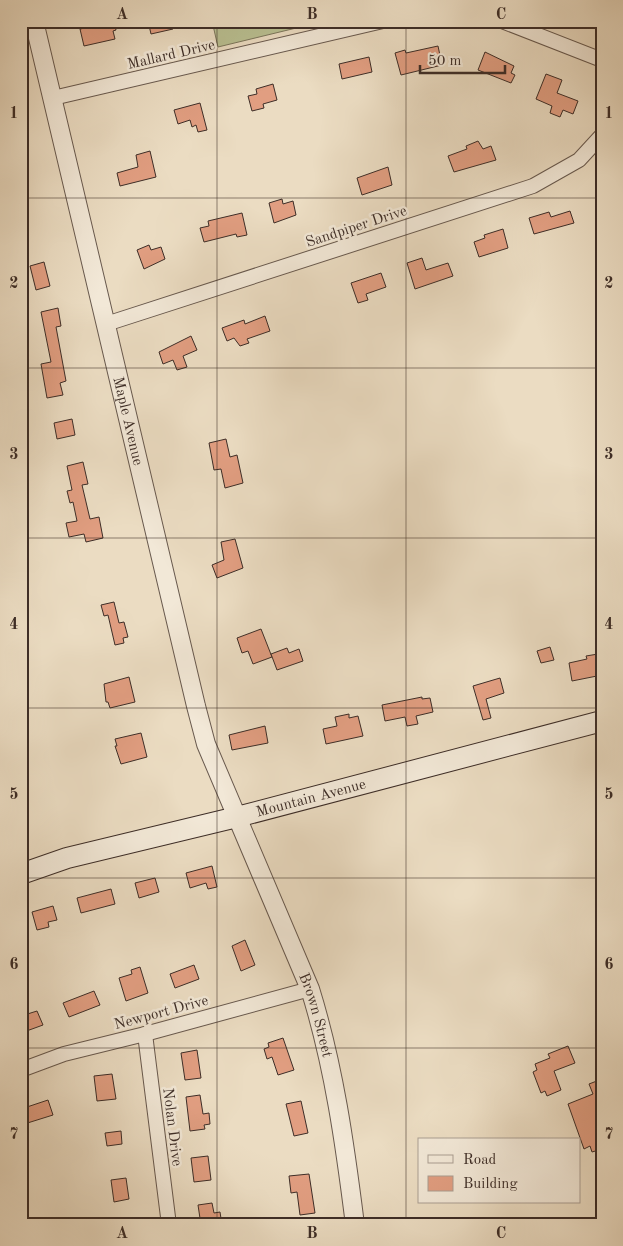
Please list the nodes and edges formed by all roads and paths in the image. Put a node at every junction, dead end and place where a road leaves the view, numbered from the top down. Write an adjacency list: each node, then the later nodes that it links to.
1 (34, 21): 5 (street, Maple Avenue)
2 (383, 21): 5 (street, Mallard Drive)
3 (502, 21): 4 (street)
4 (602, 60)
5 (53, 98): 7 (street, Maple Avenue)
6 (602, 135): 7 (street, Sandpiper Drive)
7 (106, 324): 9 (street, Maple Avenue)
8 (602, 721): 9 (main road, Mountain Avenue)
9 (237, 817): 10 (main road, Mountain Avenue); 11 (street, Brown Street)
10 (21, 874)
11 (310, 989): 12 (street, Newport Drive); 15 (street, Brown Street)
12 (145, 1034): 13 (street, Newport Drive); 14 (street, Nolan Drive)
13 (21, 1070)
14 (169, 1225)
15 (355, 1225)

